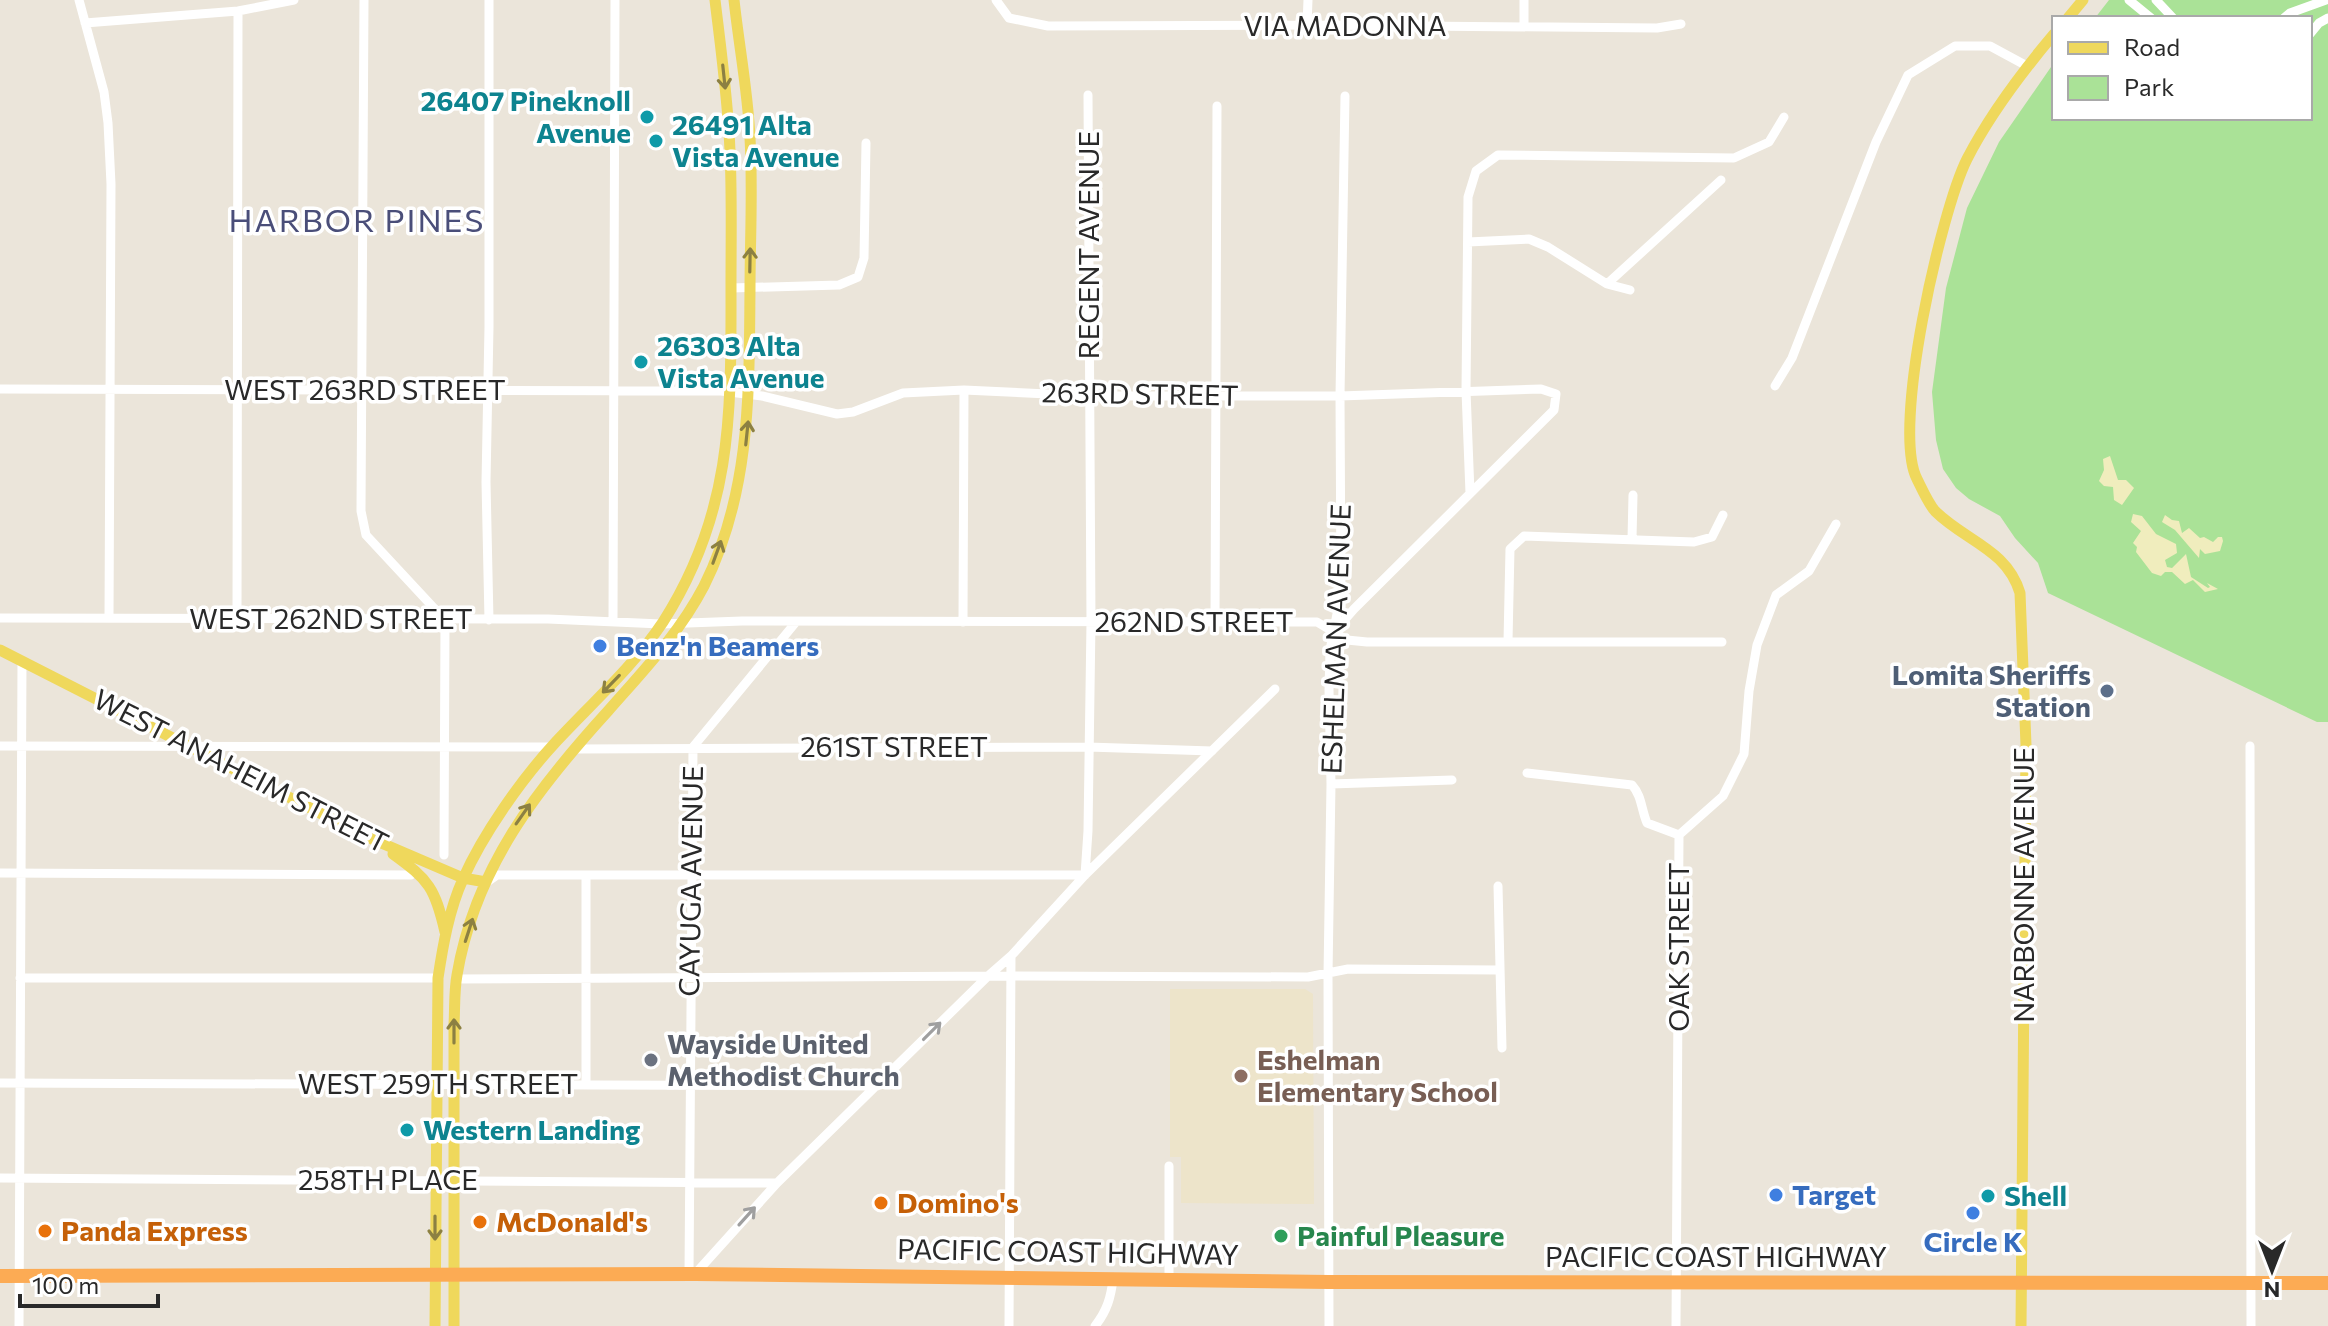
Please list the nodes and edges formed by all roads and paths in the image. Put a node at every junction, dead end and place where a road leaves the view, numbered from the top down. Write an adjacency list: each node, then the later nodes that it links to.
1 (79, 0): 22 (street)
2 (294, 0): 16 (street)
3 (364, 0): 44 (street)
4 (489, 0): 45 (street)
5 (615, 0): 43 (street)
6 (715, 0): 37 (main road, one-way to 37)
7 (734, 0): 36 (main road, one-way to 7)
8 (996, 0): 24 (street, VIA MADONNA)
9 (1308, 0): 24 (street)
10 (1524, 0): 25 (street)
11 (2083, 0): 17 (main road)
12 (2129, 0): 18 (street)
13 (2156, 0): 19 (street)
14 (2326, 0): 15 (street)
15 (2310, 5): 20 (street); 21 (street)
16 (238, 11): 22 (street); 42 (street)
17 (2070, 16)
18 (2149, 16)
19 (2171, 16)
20 (2288, 16)
21 (2323, 21)
22 (85, 23): 40 (street)
23 (1681, 24): 25 (street, VIA MADONNA)
24 (1307, 25): 25 (street, VIA MADONNA)
25 (1524, 26)
26 (2052, 36): 27 (main road, NARBONNE AVENUE)
27 (2027, 66): 39 (street); 138 (main road, NARBONNE AVENUE)
28 (1088, 95): 50 (street, REGENT AVENUE)
29 (1345, 96): 52 (street, ESHELMAN AVENUE)
30 (1217, 106): 51 (street)
31 (1784, 117): 34 (street)
32 (866, 143): 36 (street)
33 (1721, 180): 35 (street)
34 (1468, 242): 35 (street); 47 (street)
35 (1607, 284): 38 (street)
36 (750, 287): 37 (street); 49 (main road)
37 (731, 288): 48 (main road)
38 (1630, 290)
39 (1775, 386)
40 (110, 388): 41 (street, WEST 263RD STREET); 42 (street, WEST 263RD STREET); 59 (street)
41 (0, 389)
42 (236, 389): 44 (street, WEST 263RD STREET); 60 (street)
43 (615, 389): 45 (street, WEST 263RD STREET); 48 (street, WEST 263RD STREET); 63 (street)
44 (364, 390): 45 (street, WEST 263RD STREET); 61 (street)
45 (488, 390): 62 (street)
46 (964, 390): 49 (street, 263RD STREET); 50 (street, 263RD STREET); 66 (street)
47 (1466, 391): 52 (street, 263RD STREET); 53 (street); 53 (street, 263RD STREET)
48 (730, 392): 49 (street, 263RD STREET); 69 (main road)
49 (749, 394): 64 (main road, one-way to 49)
50 (1091, 396): 51 (street, 263RD STREET); 67 (street, REGENT AVENUE)
51 (1217, 396): 52 (street, 263RD STREET); 68 (street)
52 (1340, 396): 70 (street, ESHELMAN AVENUE)
53 (1470, 493): 70 (street)
54 (1633, 495): 57 (street)
55 (1723, 515): 57 (street)
56 (1836, 524): 89 (street, OAK STREET)
57 (1632, 539): 71 (street)
58 (0, 618): 59 (street, WEST 262ND STREET)
59 (109, 618): 60 (street, WEST 262ND STREET)
60 (237, 618): 61 (street, WEST 262ND STREET)
61 (445, 620): 62 (street, WEST 262ND STREET); 83 (street)
62 (489, 620): 63 (street, WEST 262ND STREET)
63 (613, 620): 69 (street, WEST 262ND STREET)
64 (683, 621): 65 (street, 262ND STREET); 69 (street, 262ND STREET); 84 (main road)
65 (796, 622): 66 (street, 262ND STREET); 81 (street, CAYUGA AVENUE)
66 (963, 622): 67 (street, 262ND STREET)
67 (1091, 622): 68 (street, 262ND STREET); 82 (street, REGENT AVENUE)
68 (1215, 622): 70 (street, 262ND STREET)
69 (661, 624): 80 (main road, one-way to 80)
70 (1333, 633): 71 (street, 262ND STREET); 88 (street, ESHELMAN AVENUE)
71 (1508, 641): 72 (street, 262ND STREET)
72 (1722, 642)
73 (0, 650): 74 (main road, WEST ANAHEIM STREET)
74 (22, 661): 76 (street); 77 (main road, WEST ANAHEIM STREET)
75 (1275, 689): 85 (street)
76 (21, 745): 77 (street); 78 (street); 93 (street)
77 (191, 745): 83 (street); 90 (main road, WEST ANAHEIM STREET)
78 (0, 746)
79 (2250, 746): 137 (street)
80 (551, 747): 83 (street); 98 (main road)
81 (693, 747): 82 (street, 261ST STREET); 84 (street, 261ST STREET); 97 (street, CAYUGA AVENUE)
82 (1088, 747): 85 (street, 261ST STREET); 96 (street, REGENT AVENUE)
83 (444, 748): 91 (street)
84 (576, 749): 99 (main road, one-way to 84)
85 (1212, 751): 96 (street)
86 (1527, 773): 89 (street)
87 (1452, 780): 88 (street)
88 (1331, 784): 104 (street, ESHELMAN AVENUE)
89 (1679, 835): 136 (street, OAK STREET)
90 (380, 843): 98 (main road, WEST ANAHEIM STREET); 101 (main road)
91 (444, 855)
92 (0, 873): 93 (street)
93 (21, 874): 94 (street); 107 (street)
94 (411, 875)
95 (586, 875): 97 (street); 99 (street); 109 (street)
96 (1085, 875): 97 (street); 102 (street)
97 (691, 876): 111 (street, CAYUGA AVENUE)
98 (463, 878): 99 (main road, WEST ANAHEIM STREET); 101 (main road)
99 (486, 882): 110 (main road, one-way to 99)
100 (1498, 886): 103 (street)
101 (446, 934): 108 (main road)
102 (1011, 956): 105 (street); 106 (street)
103 (1498, 970): 104 (street); 112 (street)
104 (1328, 974): 105 (street); 135 (street, ESHELMAN AVENUE)
105 (1009, 976): 106 (street); 132 (street)
106 (987, 977): 111 (street); 119 (street, one-way to 106)
107 (20, 978): 108 (street); 114 (street)
108 (438, 978): 115 (main road)
109 (585, 978): 110 (street); 111 (street); 117 (street)
110 (456, 979): 116 (main road, one-way to 110)
111 (690, 979): 118 (street, CAYUGA AVENUE)
112 (1502, 1048)
113 (0, 1083): 114 (street, WEST 259TH STREET)
114 (20, 1083): 115 (street, WEST 259TH STREET); 121 (street)
115 (436, 1083): 116 (street, WEST 259TH STREET); 123 (main road)
116 (454, 1083): 117 (street, WEST 259TH STREET); 124 (main road)
117 (586, 1084): 118 (street, WEST 259TH STREET)
118 (689, 1085): 119 (street, WEST 259TH STREET); 125 (street, CAYUGA AVENUE)
119 (877, 1086): 126 (street)
120 (1169, 1166): 134 (street)
121 (19, 1177): 122 (street, 258TH PLACE); 123 (street, 258TH PLACE); 129 (street)
122 (0, 1178)
123 (435, 1179): 124 (street, 258TH PLACE); 130 (main road, one-way to 130)
124 (454, 1180): 125 (street, 258TH PLACE); 131 (main road)
125 (689, 1183): 126 (street, 258TH PLACE); 127 (street, CAYUGA AVENUE)
126 (777, 1183): 127 (street, one-way to 126)
127 (692, 1274): 131 (highway, PACIFIC COAST HIGHWAY); 132 (highway, PACIFIC COAST HIGHWAY)
128 (0, 1276): 129 (highway, PACIFIC COAST HIGHWAY)
129 (19, 1276): 130 (highway, PACIFIC COAST HIGHWAY); 140 (street)
130 (435, 1276): 131 (highway, PACIFIC COAST HIGHWAY); 141 (main road)
131 (455, 1276): 142 (main road)
132 (1008, 1277): 133 (highway, PACIFIC COAST HIGHWAY); 143 (street)
133 (1113, 1279): 134 (highway, PACIFIC COAST HIGHWAY); 144 (street)
134 (1169, 1279): 135 (highway, PACIFIC COAST HIGHWAY)
135 (1329, 1282): 136 (highway, PACIFIC COAST HIGHWAY); 145 (street, ESHELMAN AVENUE)
136 (1676, 1282): 138 (highway, PACIFIC COAST HIGHWAY); 146 (street, OAK STREET)
137 (2251, 1282): 138 (highway, PACIFIC COAST HIGHWAY); 139 (highway, PACIFIC COAST HIGHWAY); 148 (street)
138 (2022, 1283): 147 (main road, NARBONNE AVENUE)
139 (2328, 1283)
140 (19, 1326)
141 (435, 1326)
142 (454, 1326)
143 (1009, 1326)
144 (1095, 1326)
145 (1329, 1326)
146 (1676, 1326)
147 (2021, 1326)
148 (2251, 1326)

